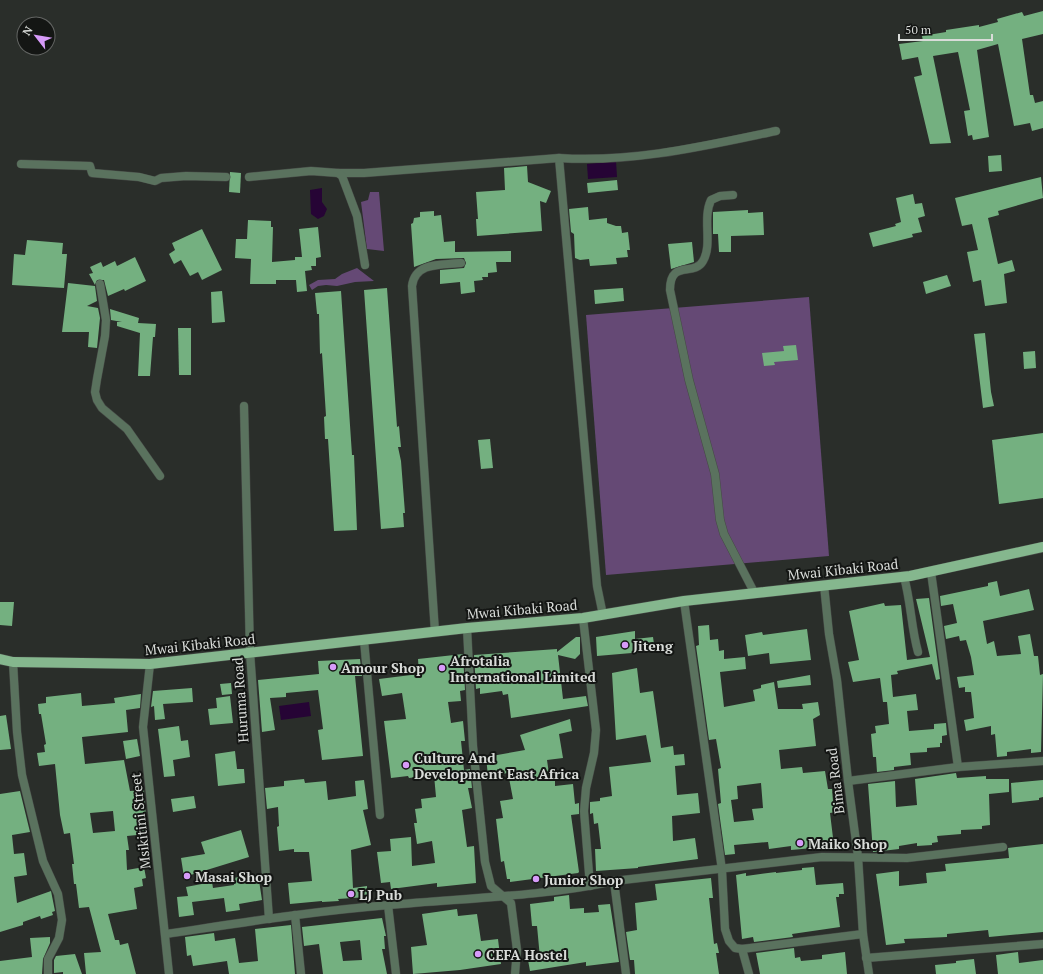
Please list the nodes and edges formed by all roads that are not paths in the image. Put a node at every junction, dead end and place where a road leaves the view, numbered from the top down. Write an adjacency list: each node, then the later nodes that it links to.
1 (776, 131): 2 (street)
2 (558, 158): 4 (street); 19 (street)
3 (21, 164): 5 (street)
4 (338, 173): 6 (street); 9 (street)
5 (226, 176)
6 (249, 178)
7 (733, 195): 17 (street)
8 (461, 262): 22 (street)
9 (365, 265)
10 (100, 284): 12 (street)
11 (244, 406): 24 (street, Huruma Road)
12 (160, 476)
13 (1043, 547): 14 (main road, Mwai Kibaki Road)
14 (931, 572): 15 (main road, Mwai Kibaki Road); 30 (street)
15 (904, 577): 16 (main road, Mwai Kibaki Road); 25 (street)
16 (824, 585): 17 (main road, Mwai Kibaki Road); 31 (street, Bima Road)
17 (754, 592): 18 (main road, Mwai Kibaki Road)
18 (684, 601): 19 (main road, Mwai Kibaki Road); 35 (street)
19 (603, 615): 20 (main road, Mwai Kibaki Road)
20 (583, 618): 21 (main road, Mwai Kibaki Road); 37 (street)
21 (467, 628): 22 (main road, Mwai Kibaki Road); 38 (street)
22 (435, 632): 23 (main road, Mwai Kibaki Road)
23 (364, 640): 24 (main road, Mwai Kibaki Road); 32 (street)
24 (250, 652): 28 (main road, Mwai Kibaki Road); 41 (street, Huruma Road)
25 (918, 652)
26 (0, 659): 27 (main road, Mwai Kibaki Road)
27 (13, 662): 28 (main road, Mwai Kibaki Road); 47 (street)
28 (150, 664): 42 (street, Msikitini Street)
29 (1043, 761): 30 (street)
30 (958, 767): 31 (street)
31 (848, 781): 34 (street, Bima Road)
32 (380, 815)
33 (1003, 847): 34 (street)
34 (858, 857): 35 (street); 43 (street, Bima Road)
35 (722, 870): 36 (street); 45 (street)
36 (614, 881): 37 (street); 52 (street)
37 (590, 886): 38 (street)
38 (505, 897): 39 (street); 51 (street)
39 (388, 905): 40 (street); 50 (street)
40 (295, 915): 41 (street); 49 (street)
41 (269, 919): 42 (street)
42 (166, 934): 48 (street, Msikitini Street)
43 (863, 934): 45 (street); 46 (street, Bima Road)
44 (1043, 944): 46 (street)
45 (742, 949): 53 (street)
46 (866, 958): 54 (street, Bima Road)
47 (48, 974)
48 (170, 974)
49 (302, 974)
50 (396, 974)
51 (515, 974)
52 (626, 974)
53 (749, 974)
54 (869, 974)

